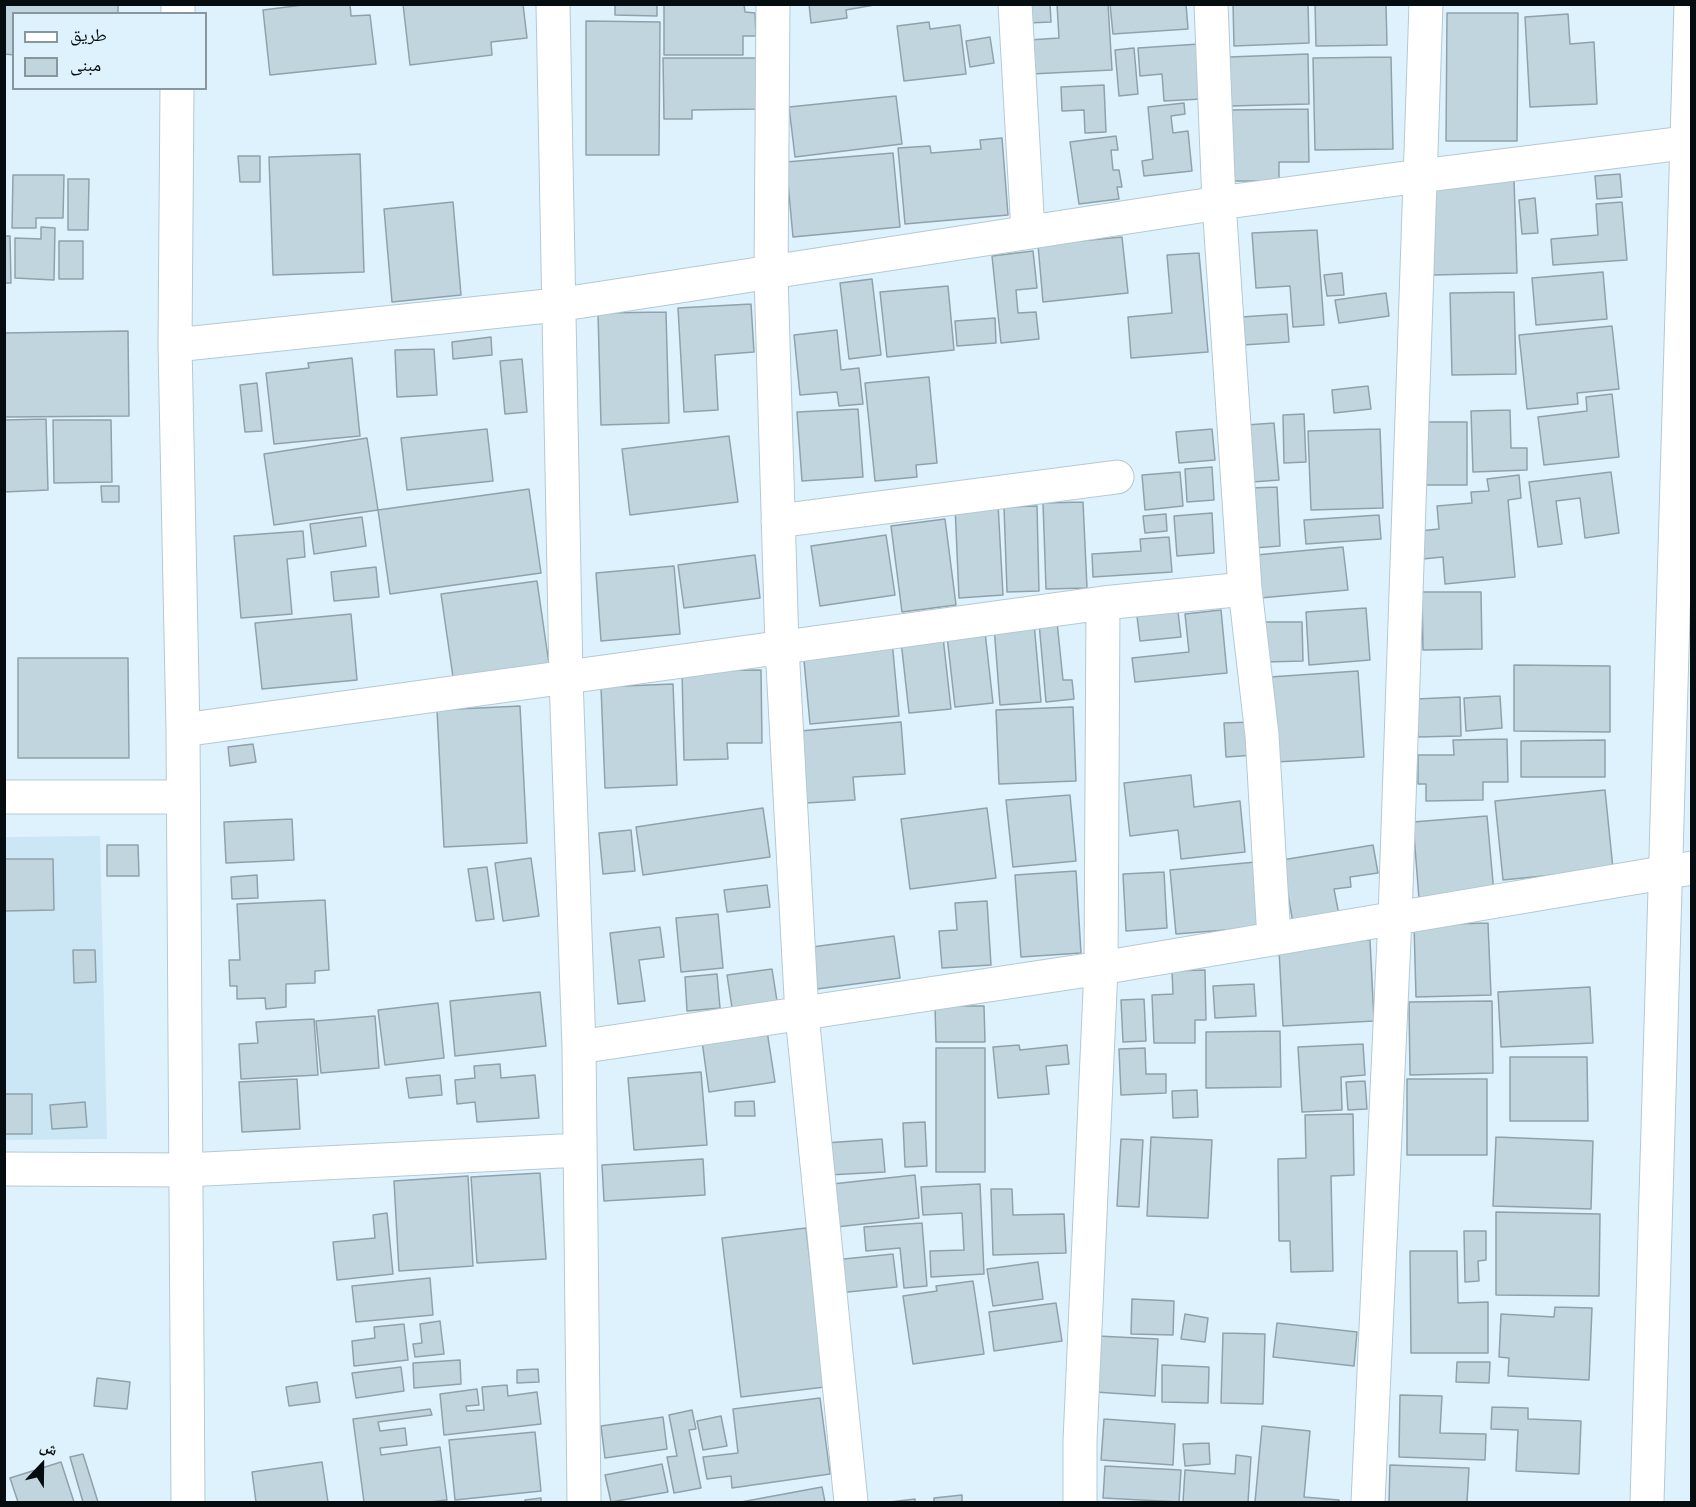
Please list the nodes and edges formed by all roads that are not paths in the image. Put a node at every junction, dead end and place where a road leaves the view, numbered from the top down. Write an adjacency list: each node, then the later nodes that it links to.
1 (553, 4): 13 (street)
2 (773, 4): 12 (street)
3 (1015, 4): 11 (street)
4 (1210, 4): 10 (street)
5 (1426, 4): 9 (street)
6 (1690, 4): 8 (street)
7 (177, 90): 14 (street)
8 (1690, 142): 9 (street); 24 (street)
9 (1420, 176): 10 (street); 25 (street)
10 (1219, 203): 11 (street); 17 (street)
11 (1028, 232): 12 (street)
12 (771, 274): 13 (street); 16 (street)
13 (557, 305): 14 (street); 20 (street)
14 (175, 345): 21 (street)
15 (1117, 477): 16 (street)
16 (778, 521): 19 (street)
17 (1245, 589): 18 (street); 26 (street)
18 (1103, 603): 19 (street); 27 (street)
19 (783, 647): 20 (street); 28 (street)
20 (566, 678): 21 (street); 29 (street)
21 (183, 730): 23 (street)
22 (4, 797): 23 (street)
23 (183, 797): 32 (street)
24 (1678, 871): 25 (street); 38 (street)
25 (1395, 918): 26 (street); 37 (street)
26 (1274, 939): 27 (street)
27 (1101, 968): 28 (street); 36 (street)
28 (802, 1015): 29 (street); 35 (street)
29 (579, 1047): 30 (street)
30 (580, 1150): 32 (street); 34 (street)
31 (4, 1169): 32 (street)
32 (186, 1170): 33 (street)
33 (188, 1503)
34 (584, 1503)
35 (851, 1503)
36 (1080, 1503)
37 (1368, 1503)
38 (1647, 1503)

